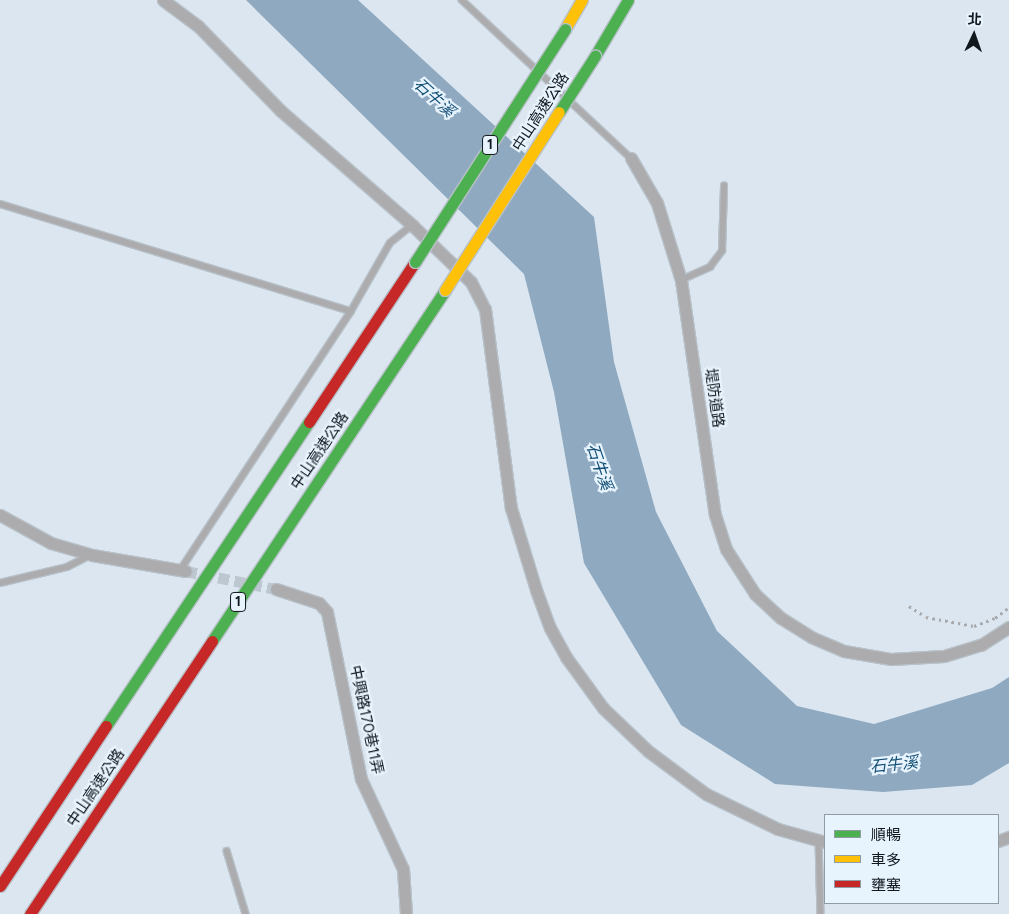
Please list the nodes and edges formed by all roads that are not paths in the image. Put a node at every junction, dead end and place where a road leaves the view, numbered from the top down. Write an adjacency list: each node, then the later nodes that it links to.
1 (163, 0): 8 (street)
2 (462, 0): 5 (lane, 堤防道路)
3 (582, 0): 19 (highway, 中山高速公路 / 1, bridge)
4 (628, 0): 20 (highway, 中山高速公路 / 1, bridge)
5 (632, 158): 9 (street, 堤防道路)
6 (724, 186): 9 (lane)
7 (0, 204): 10 (lane)
8 (412, 225): 10 (lane); 17 (street)
9 (681, 280): 16 (street, 堤防道路)
10 (352, 311): 13 (lane)
11 (0, 515): 12 (street)
12 (92, 555): 13 (street); 14 (lane)
13 (184, 570)
14 (0, 583)
15 (276, 589): 22 (street, 中興路170巷11弄)
16 (1009, 627)
17 (822, 841): 23 (lane)
18 (227, 851): 21 (lane)
19 (0, 886)
20 (30, 914)
21 (246, 914)
22 (406, 914)
23 (821, 914)

